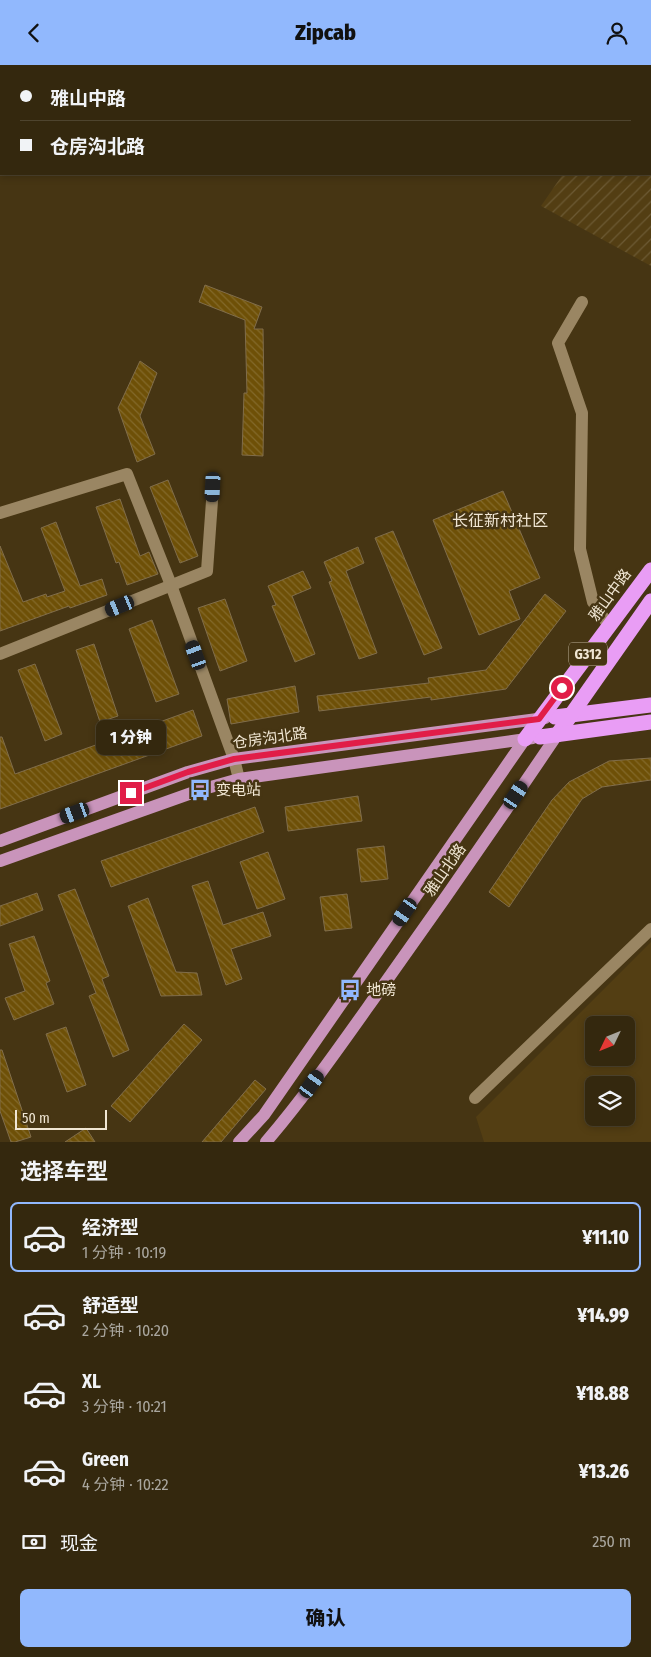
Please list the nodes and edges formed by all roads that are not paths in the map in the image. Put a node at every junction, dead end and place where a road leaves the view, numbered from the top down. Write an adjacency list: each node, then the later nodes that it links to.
1 (582, 301): 7 (street)
2 (213, 487): 5 (street)
3 (0, 513): 5 (street)
4 (651, 570): 7 (highway, 雅山中路 / G312)
5 (171, 585): 8 (street); 15 (street)
6 (651, 601): 10 (highway, G312)
7 (609, 626): 11 (highway, 雅山中路 / G312)
8 (0, 654)
9 (651, 705): 10 (highway)
10 (563, 716): 11 (main road, 仓房沟北路); 13 (highway, G312)
11 (539, 719): 14 (highway, 雅山中路 / G312); 15 (main road, 仓房沟北路)
12 (651, 722): 13 (highway)
13 (557, 735): 14 (highway); 22 (main road, 雅山北路 / G312)
14 (533, 738): 16 (main road); 21 (main road, 雅山北路 / G312)
15 (234, 759): 16 (street); 17 (main road, 仓房沟北路)
16 (239, 779): 18 (main road)
17 (0, 841)
18 (0, 861)
19 (651, 929): 20 (street)
20 (476, 1098)
21 (239, 1142)
22 (266, 1142)

